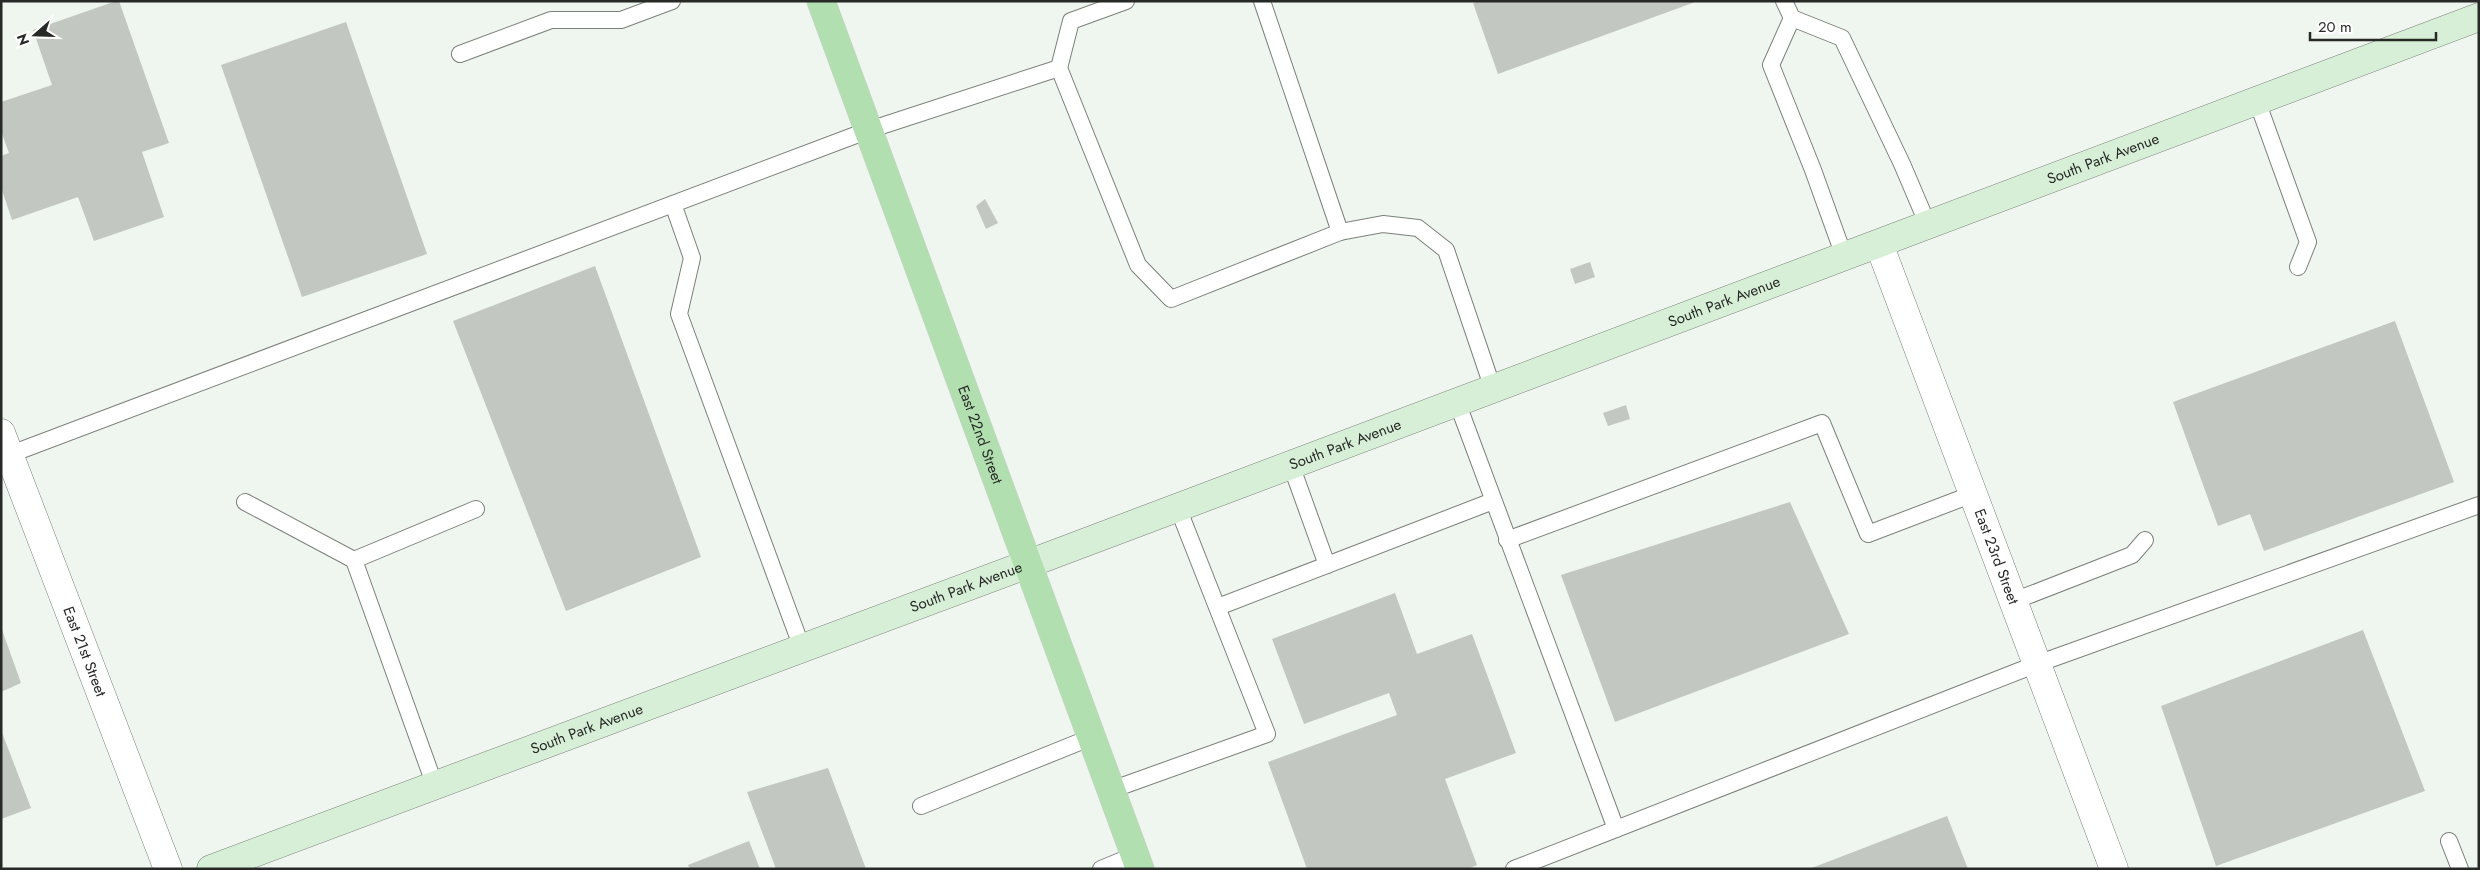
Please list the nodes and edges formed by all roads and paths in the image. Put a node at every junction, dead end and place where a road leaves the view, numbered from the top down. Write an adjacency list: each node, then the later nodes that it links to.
1 (672, 1): 8 (lane)
2 (821, 1): 11 (main road, East 22nd Street)
3 (1126, 1): 9 (lane)
4 (1262, 1): 14 (lane)
5 (1784, 1): 6 (lane)
6 (1792, 18): 13 (lane); 16 (lane)
7 (2479, 18): 10 (main road, South Park Avenue)
8 (460, 54)
9 (1059, 68): 11 (lane); 14 (lane)
10 (2257, 101): 13 (main road, South Park Avenue); 17 (lane)
11 (869, 130): 12 (lane); 31 (main road, East 22nd Street)
12 (673, 204): 20 (lane); 35 (lane)
13 (1928, 225): 15 (main road, South Park Avenue)
14 (1340, 232): 18 (lane)
15 (1879, 244): 16 (main road, South Park Avenue); 22 (street, East 23rd Street)
16 (1844, 256): 18 (main road, South Park Avenue)
17 (2298, 267)
18 (1493, 388): 19 (main road, South Park Avenue)
19 (1457, 402): 21 (main road, South Park Avenue); 23 (lane)
20 (4, 449): 44 (street, East 21st Street)
21 (1291, 465): 26 (main road, South Park Avenue); 32 (lane)
22 (1973, 494): 28 (lane); 33 (street, East 23rd Street)
23 (1493, 501): 28 (lane); 32 (lane)
24 (245, 502): 30 (lane)
25 (2479, 505): 36 (lane)
26 (1178, 508): 31 (main road, South Park Avenue); 34 (lane)
27 (476, 509): 30 (lane)
28 (1507, 540): 41 (lane)
29 (2145, 540): 33 (lane)
30 (354, 560): 38 (lane)
31 (1028, 564): 35 (main road, South Park Avenue); 37 (main road, East 22nd Street)
32 (1327, 565): 34 (lane)
33 (2014, 601): 36 (street, East 23rd Street)
34 (1218, 607): 39 (lane)
35 (802, 648): 38 (main road, South Park Avenue)
36 (2038, 664): 41 (lane); 48 (street, East 23rd Street)
37 (1092, 737): 39 (main road, East 22nd Street); 40 (lane)
38 (435, 786): 45 (main road, South Park Avenue)
39 (1111, 790): 43 (main road, East 22nd Street)
40 (921, 806)
41 (1616, 829): 47 (lane)
42 (2449, 840): 49 (lane)
43 (1138, 862): 46 (lane)
44 (168, 869)
45 (211, 869)
46 (1101, 869)
47 (1514, 869)
48 (2114, 869)
49 (2460, 869)

